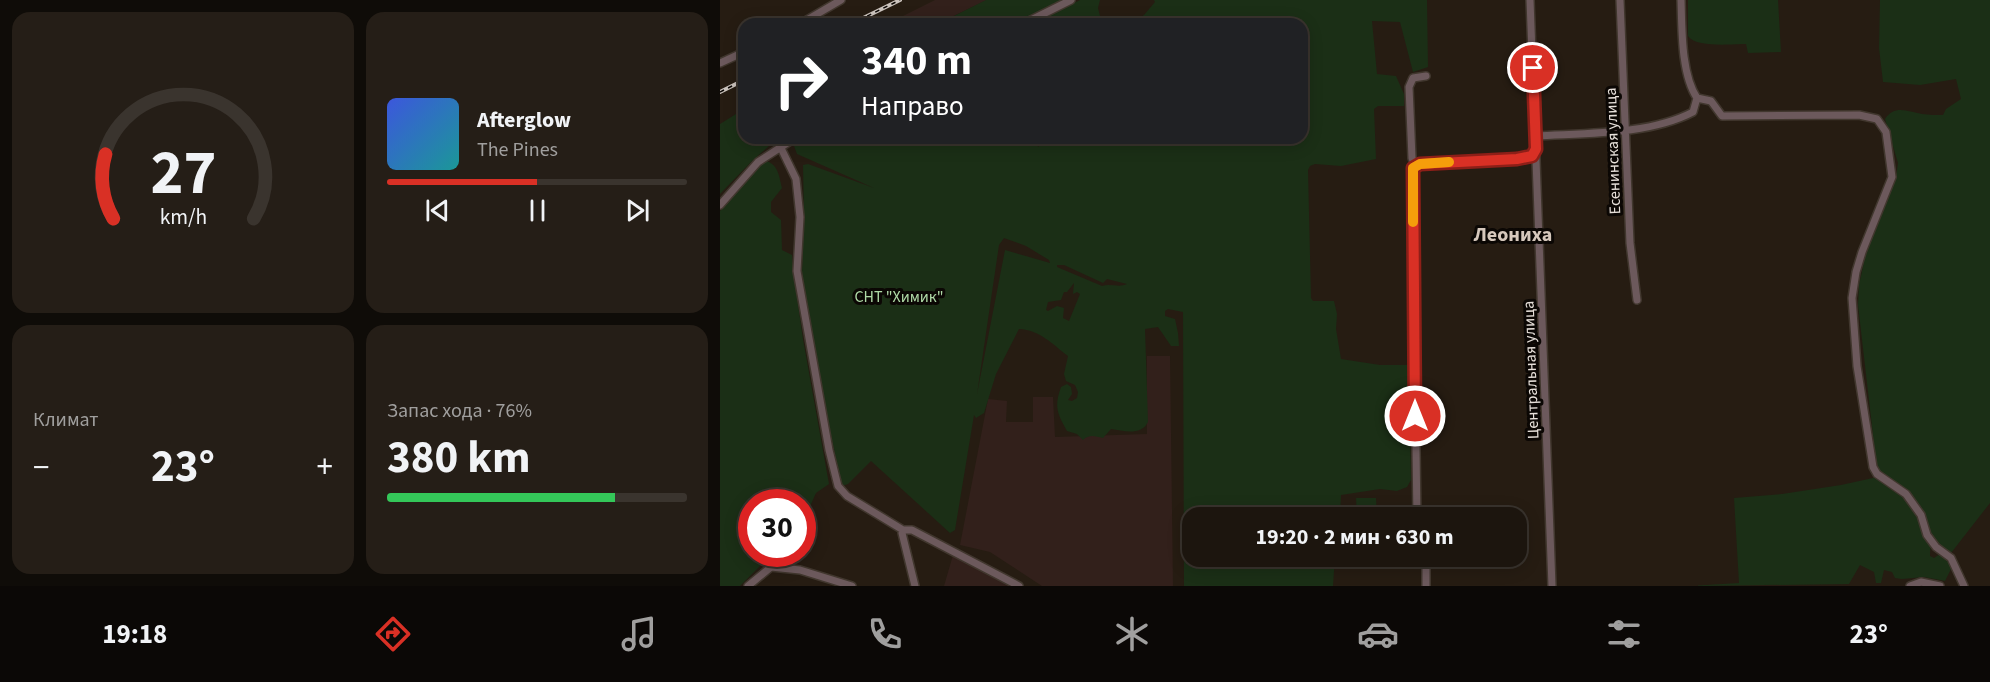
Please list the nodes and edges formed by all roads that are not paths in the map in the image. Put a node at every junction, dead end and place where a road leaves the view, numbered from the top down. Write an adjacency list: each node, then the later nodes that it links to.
1 (841, 0): 6 (street)
2 (1071, 0): 7 (street)
3 (1530, 0): 13 (street, Центральная улица)
4 (1620, 0): 12 (street, Есенинская улица)
5 (1681, 0): 11 (street)
6 (810, 18)
7 (1035, 18)
8 (738, 55): 9 (street)
9 (720, 63)
10 (1426, 76): 17 (street)
11 (1697, 98): 12 (street); 31 (street)
12 (1626, 131): 13 (street); 19 (street, Есенинская улица)
13 (1536, 136): 16 (street, Центральная улица)
14 (784, 144): 15 (street)
15 (780, 146): 18 (street); 21 (street)
16 (1534, 153): 17 (street); 28 (street, Центральная улица)
17 (1415, 165): 20 (street)
18 (720, 205)
19 (1636, 300)
20 (1416, 507)
21 (903, 530): 25 (street); 26 (street)
22 (1426, 567): 27 (street)
23 (748, 586): 24 (street)
24 (852, 586)
25 (915, 586)
26 (1018, 586)
27 (1426, 586)
28 (1552, 586)
29 (1910, 586): 30 (street)
30 (1940, 586)
31 (1964, 586)

